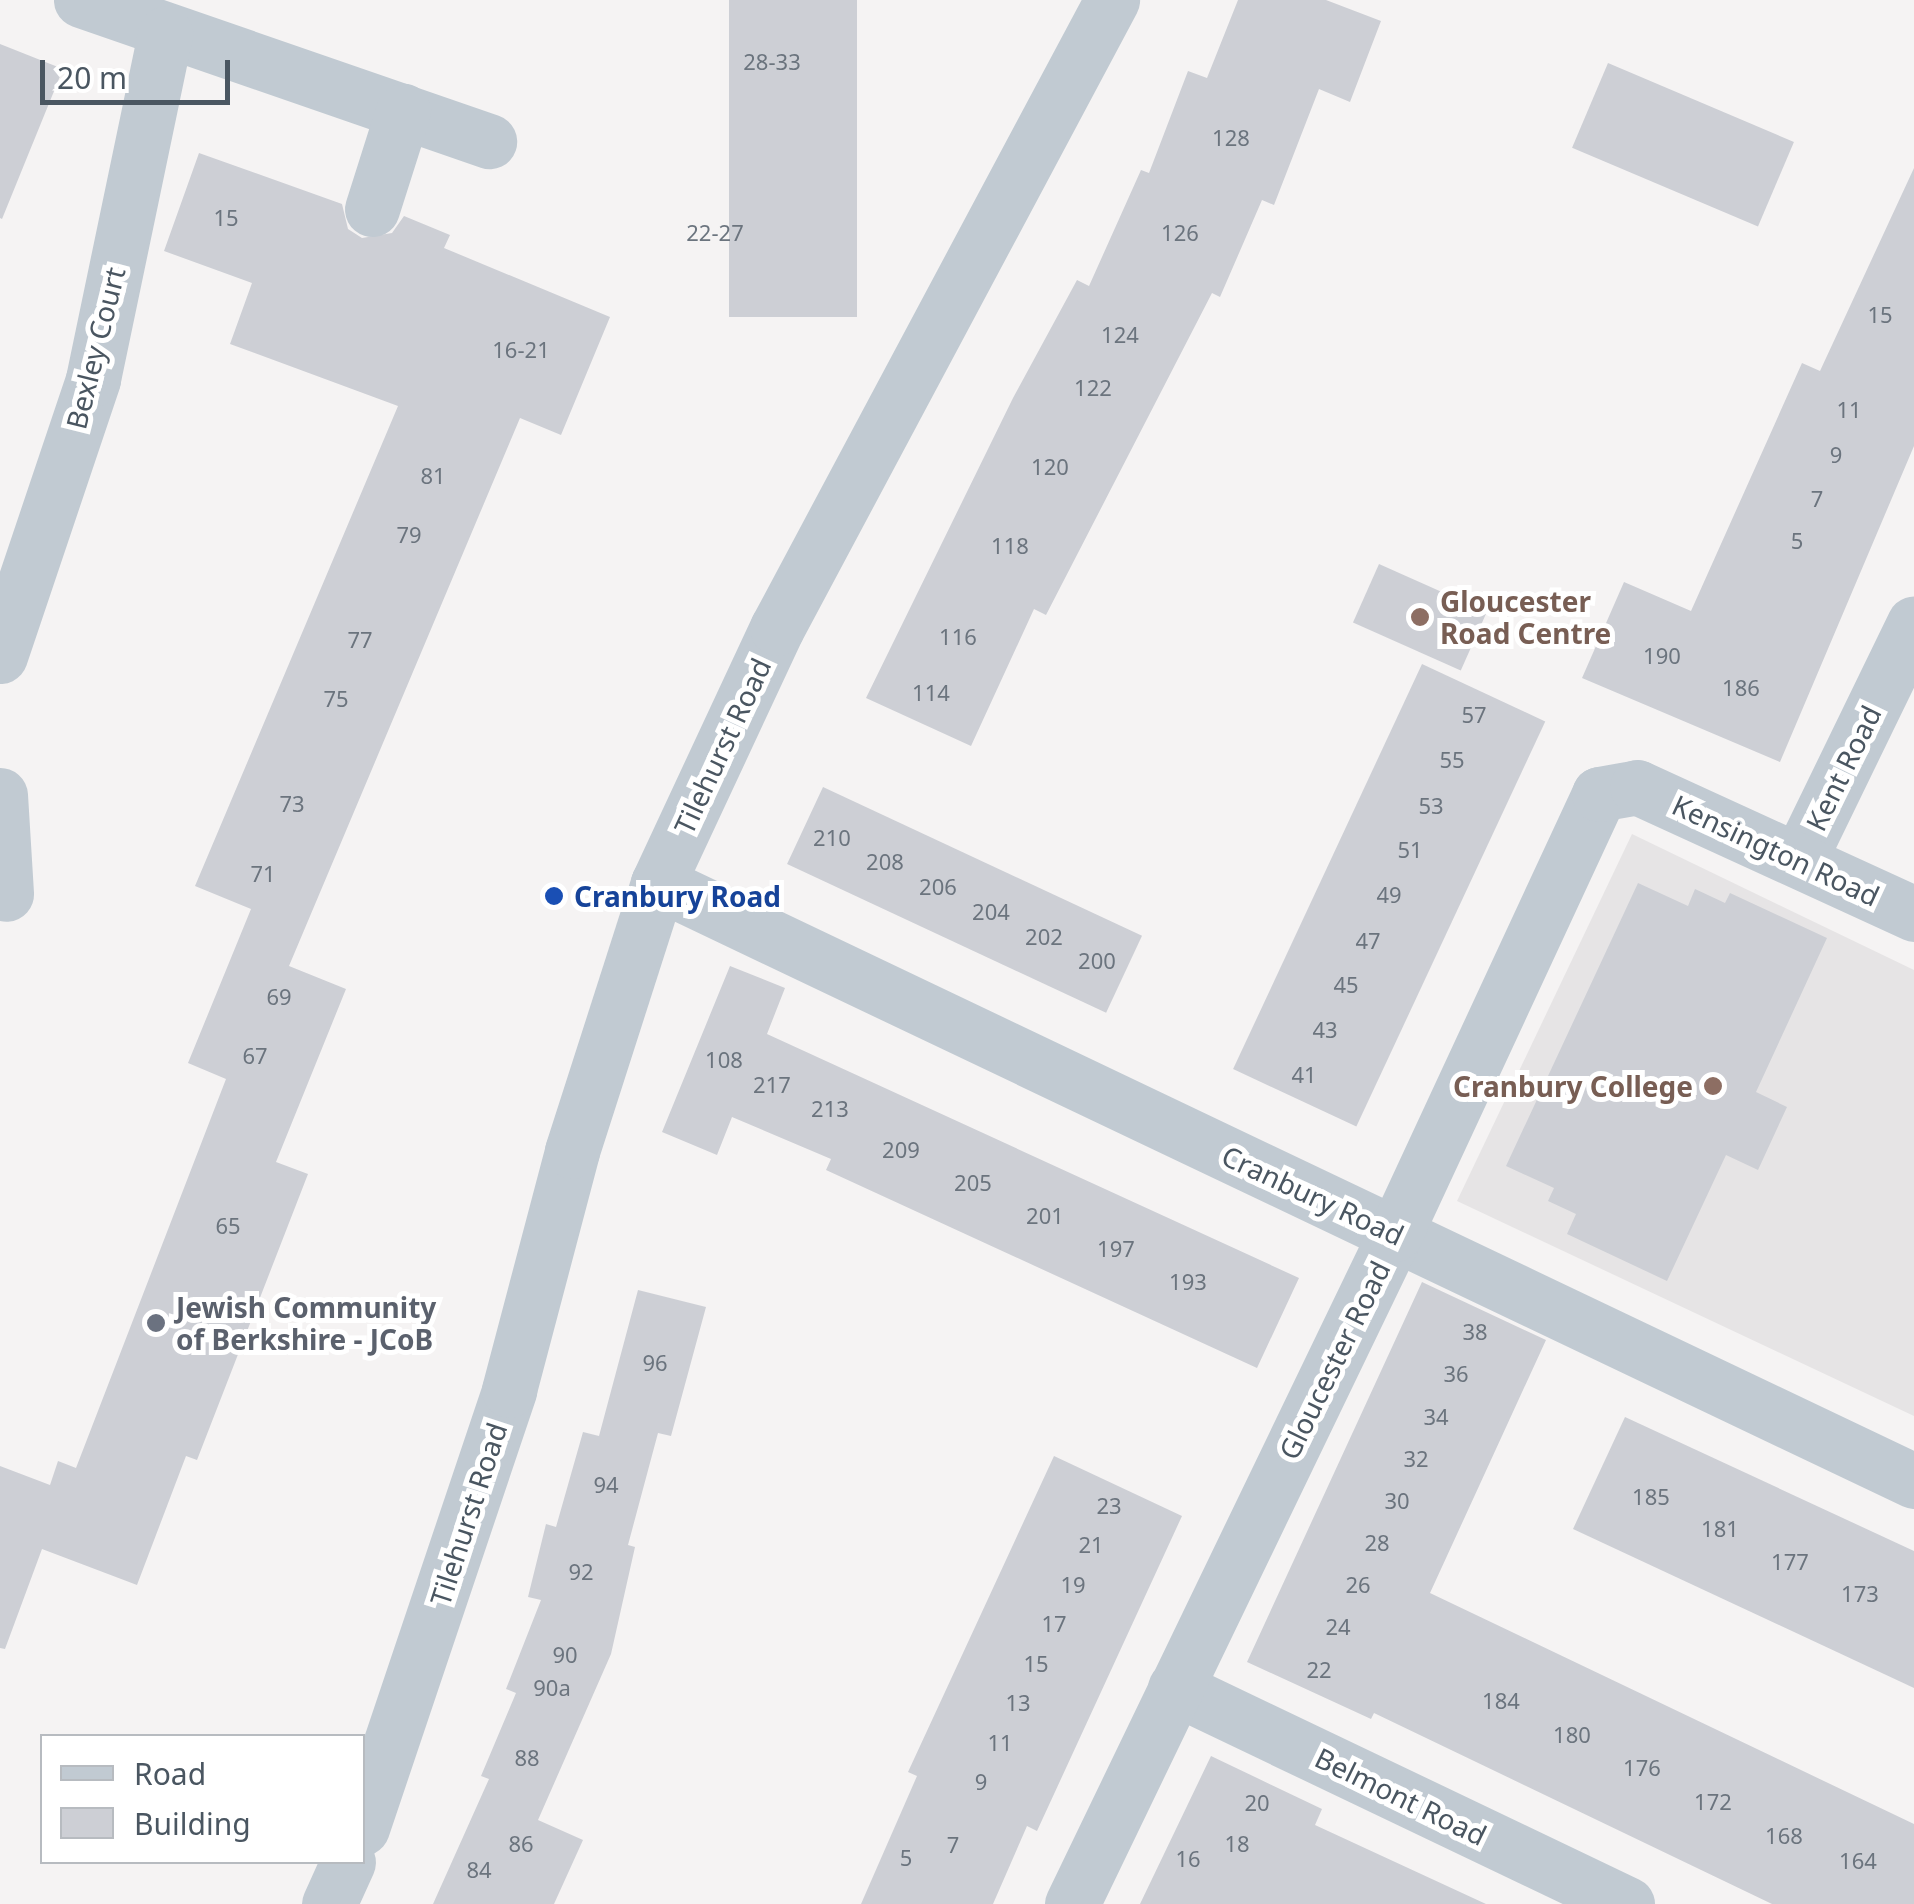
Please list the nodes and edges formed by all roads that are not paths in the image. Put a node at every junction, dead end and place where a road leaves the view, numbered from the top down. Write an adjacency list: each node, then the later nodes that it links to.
1 (81, 0): 3 (street)
2 (1112, 0): 12 (street, Tilehurst Road)
3 (165, 33): 4 (street); 8 (street, Bexley Court)
4 (403, 111): 5 (street); 6 (street)
5 (489, 141)
6 (372, 210)
7 (1914, 623): 11 (street, Kent Road)
8 (0, 656)
9 (1637, 787): 11 (street, Kensington Road); 15 (street, Gloucester Road)
10 (0, 795): 13 (street)
11 (1799, 860): 14 (street, Kensington Road)
12 (658, 883): 15 (street, Cranbury Road); 18 (street, Tilehurst Road)
13 (6, 894)
14 (1914, 914)
15 (1396, 1234): 16 (street, Cranbury Road); 17 (street, Gloucester Road)
16 (1914, 1481)
17 (1176, 1688): 21 (street, Gloucester Road); 22 (street, Belmont Road)
18 (365, 1819)
19 (347, 1864): 20 (street)
20 (329, 1904)
21 (1072, 1904)
22 (1627, 1904)

